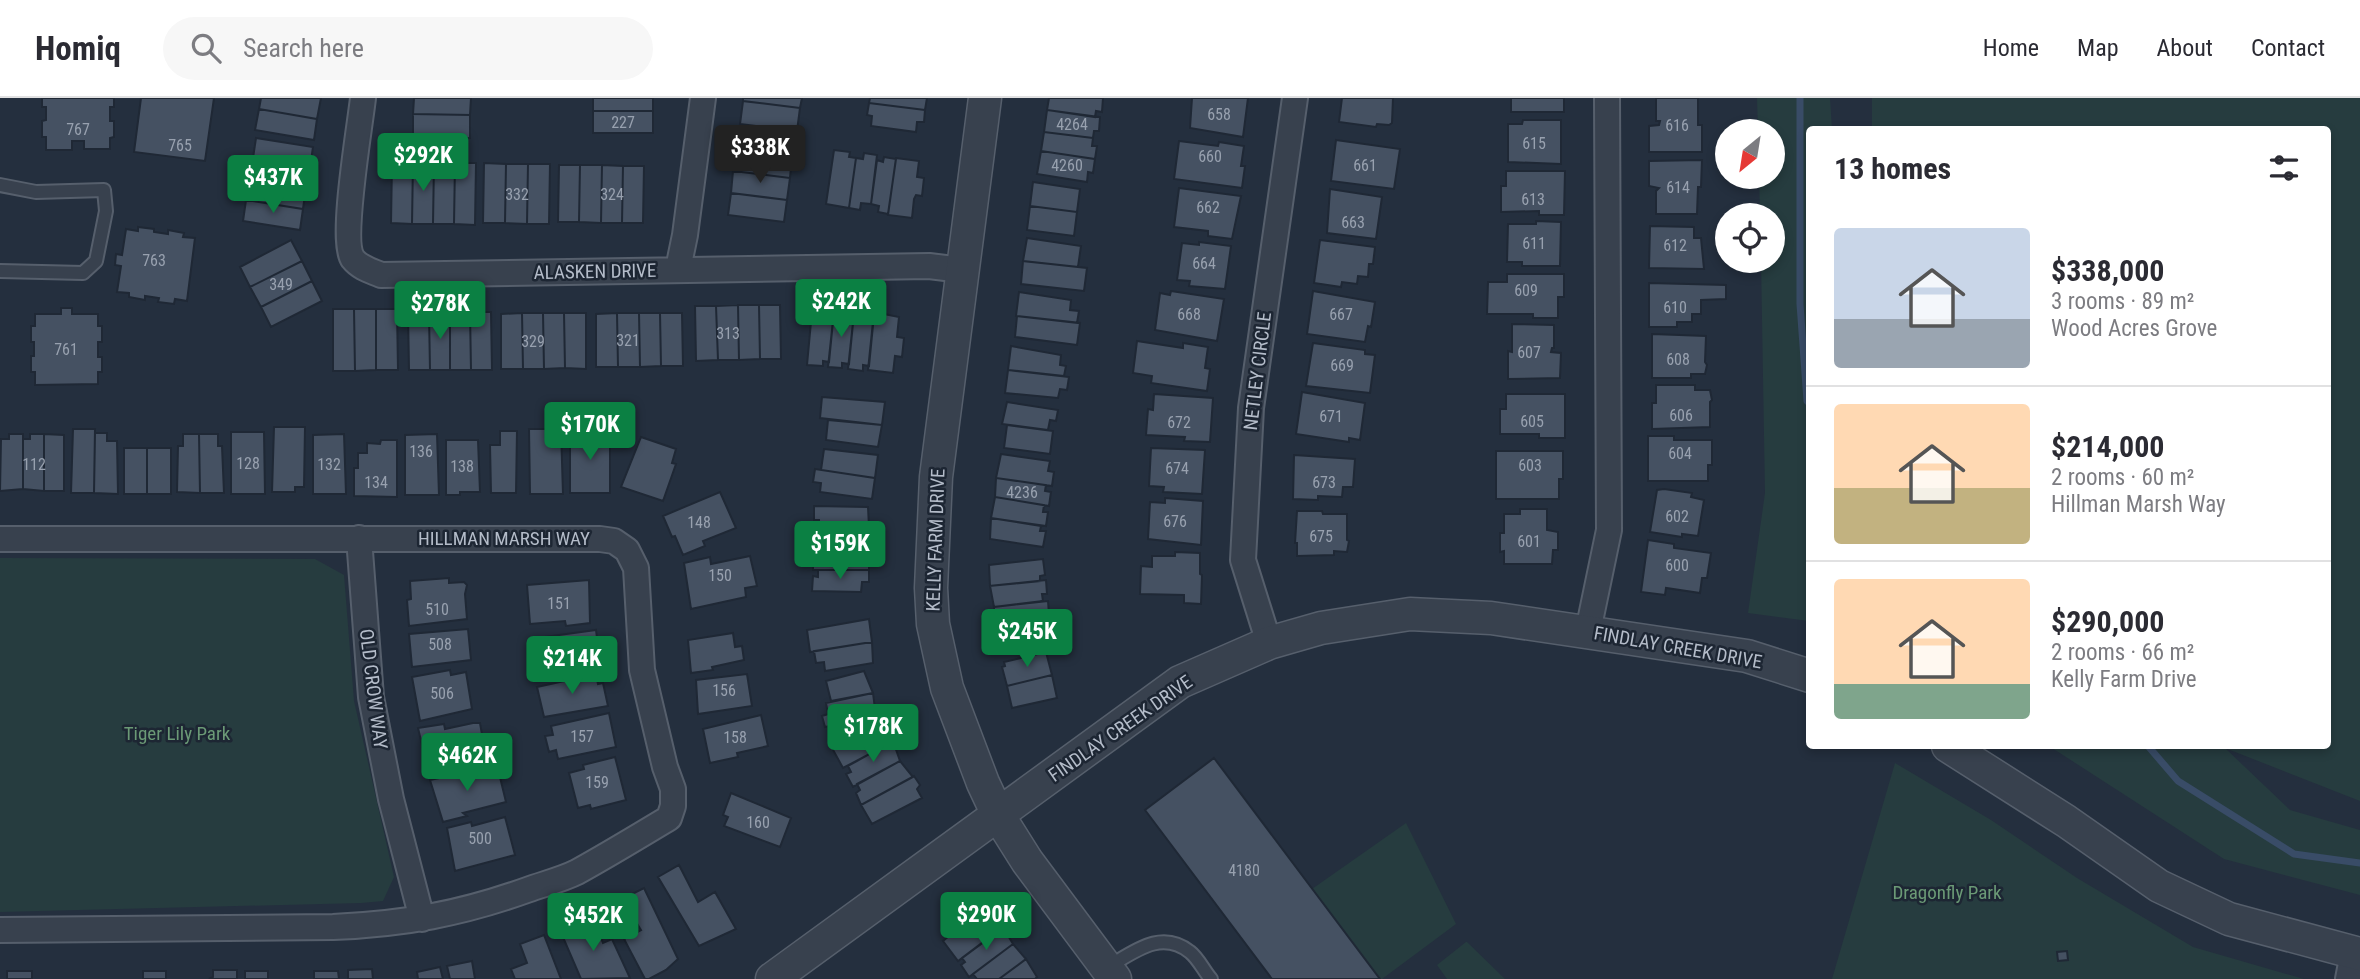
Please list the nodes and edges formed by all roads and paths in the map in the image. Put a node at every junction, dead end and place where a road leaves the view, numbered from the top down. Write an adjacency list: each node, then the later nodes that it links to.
1 (363, 98): 7 (street, ALASKEN DRIVE)
2 (704, 98): 7 (street)
3 (985, 98): 8 (street, KELLY FARM DRIVE)
4 (1295, 98): 13 (street, NETLEY CIRCLE)
5 (1607, 98): 12 (street)
6 (0, 185): 9 (lane)
7 (678, 269): 8 (street, ALASKEN DRIVE)
8 (962, 270): 16 (street, KELLY FARM DRIVE)
9 (0, 271)
10 (359, 538): 11 (street, HILLMAN MARSH WAY); 17 (street, OLD CROW WAY); 17 (street, HILLMAN MARSH WAY)
11 (0, 539)
12 (1588, 631): 13 (street, FINDLAY CREEK DRIVE); 14 (street, FINDLAY CREEK DRIVE)
13 (1269, 643): 16 (street, FINDLAY CREEK DRIVE)
14 (1806, 675)
15 (1953, 749): 19 (street)
16 (998, 814): 20 (street, KELLY FARM DRIVE); 21 (street, FINDLAY CREEK DRIVE)
17 (422, 919): 18 (street, HILLMAN MARSH WAY)
18 (0, 930)
19 (2353, 962)
20 (1111, 973): 22 (lane)
21 (772, 979)
22 (1211, 979)

